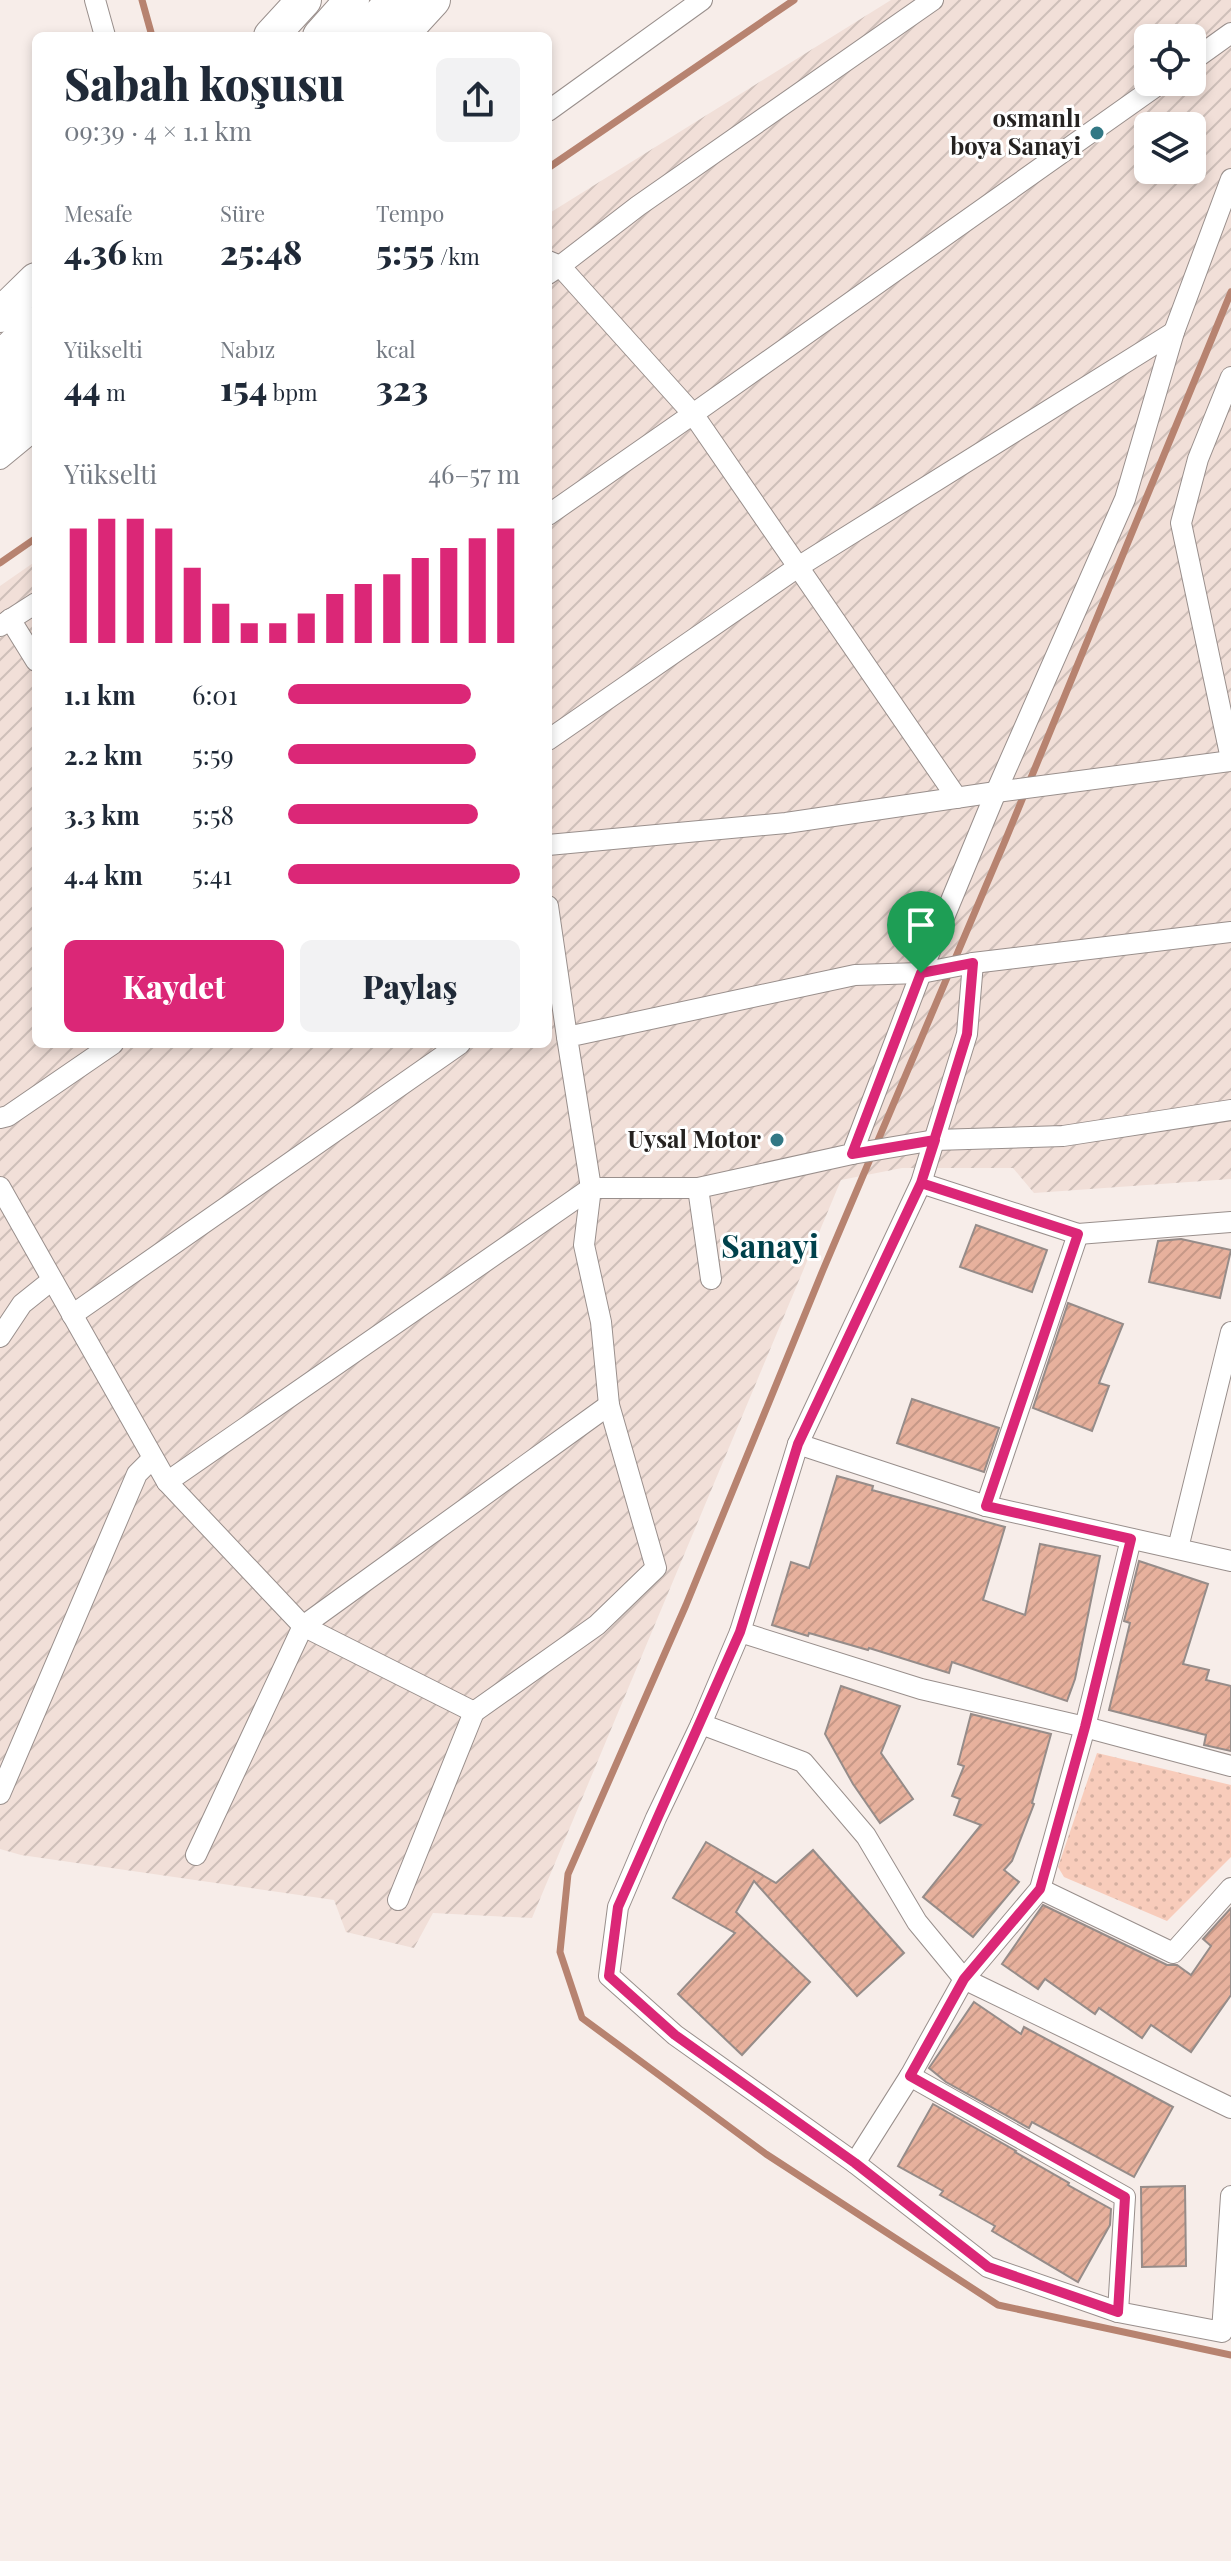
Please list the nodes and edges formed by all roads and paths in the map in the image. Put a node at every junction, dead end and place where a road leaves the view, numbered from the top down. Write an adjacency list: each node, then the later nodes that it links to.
1 (95, 0): 8 (street)
2 (304, 0): 9 (highway)
3 (352, 0): 10 (highway)
4 (394, 0): 11 (highway)
5 (433, 0): 12 (highway)
6 (702, 0): 16 (street)
7 (933, 0): 18 (street)
8 (104, 32)
9 (275, 32)
10 (324, 32)
11 (365, 32)
12 (404, 32)
13 (1231, 33): 14 (street)
14 (1206, 51)
15 (1142, 96): 28 (street)
16 (552, 108)
17 (1231, 179): 22 (street)
18 (552, 267): 28 (street)
19 (32, 284): 20 (highway)
20 (0, 315)
21 (32, 328): 23 (highway)
22 (1174, 332): 33 (street); 39 (street)
23 (0, 359)
24 (32, 369): 26 (highway)
25 (1231, 377): 38 (street)
26 (0, 399)
27 (32, 411): 30 (highway)
28 (693, 414): 32 (street); 33 (street)
29 (32, 432): 31 (street)
30 (0, 437)
31 (0, 459)
32 (552, 512)
33 (798, 567): 37 (street); 40 (street)
34 (32, 606): 35 (street)
35 (5, 623): 36 (street)
36 (32, 656)
37 (552, 737)
38 (1231, 760): 39 (street)
39 (998, 792): 40 (street); 44 (street)
40 (957, 798): 41 (street)
41 (552, 845)
42 (1231, 932): 43 (street)
43 (971, 963): 44 (street); 51 (street)
44 (924, 972): 46 (street); 52 (street)
45 (553, 979): 46 (street)
46 (567, 1037): 55 (street)
47 (107, 1048): 50 (street)
48 (454, 1048): 61 (street)
49 (1231, 1110): 51 (street)
50 (0, 1118)
51 (932, 1140): 52 (street); 53 (street)
52 (856, 1153): 56 (street)
53 (921, 1183): 58 (street); 65 (street)
54 (0, 1187): 60 (street)
55 (591, 1188): 56 (street); 64 (street); 67 (street)
56 (698, 1188): 59 (street)
57 (1231, 1222): 58 (street)
58 (1078, 1234): 68 (street)
59 (711, 1279)
60 (52, 1280): 61 (street); 63 (street)
61 (72, 1315): 66 (street)
62 (1231, 1332): 70 (street)
63 (0, 1337)
64 (609, 1405): 72 (street); 74 (street)
65 (798, 1444): 68 (street); 73 (street)
66 (153, 1458): 67 (street); 78 (street)
67 (167, 1482): 72 (street)
68 (986, 1506): 69 (street)
69 (1131, 1539): 70 (street); 76 (street)
70 (1178, 1548): 71 (street)
71 (1231, 1561)
72 (303, 1626): 74 (street); 79 (street)
73 (740, 1632): 75 (street); 76 (street)
74 (474, 1712): 82 (street)
75 (701, 1724): 83 (street); 86 (street)
76 (1085, 1727): 77 (street); 81 (street)
77 (1231, 1766)
78 (0, 1794)
79 (196, 1855)
80 (1231, 1888): 81 (street)
81 (1040, 1889): 83 (street)
82 (398, 1900)
83 (964, 1979): 84 (street); 85 (street)
84 (910, 2076): 86 (street); 88 (street)
85 (1231, 2108)
86 (855, 2163): 88 (street)
87 (1231, 2196): 89 (street)
88 (1118, 2312): 89 (street)
89 (1226, 2333)

